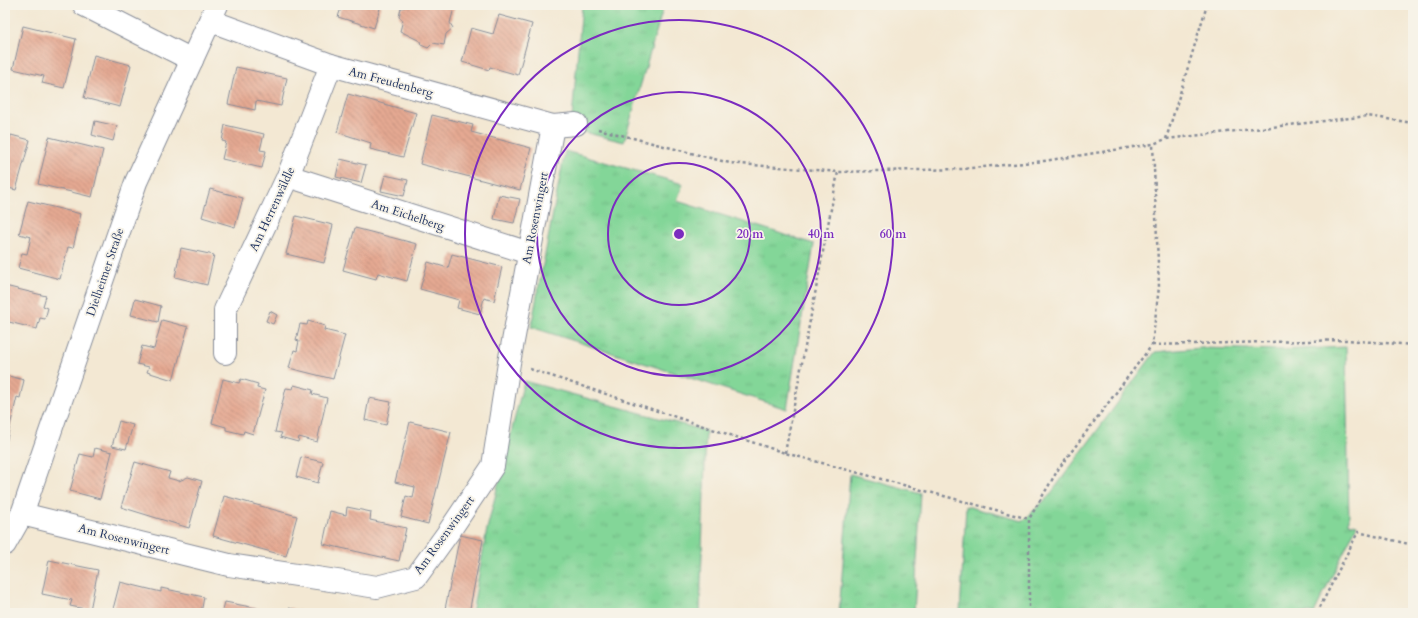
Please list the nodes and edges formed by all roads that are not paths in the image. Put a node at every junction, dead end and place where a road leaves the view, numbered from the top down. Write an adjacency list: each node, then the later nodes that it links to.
1 (84, 5): 3 (street)
2 (214, 13): 3 (street, Dielheimer Straße); 4 (street, Am Freudenberg)
3 (192, 60): 10 (street, Dielheimer Straße)
4 (330, 65): 6 (street, Am Freudenberg); 7 (street, Am Herrenwäldle)
5 (576, 124): 6 (street, Am Freudenberg)
6 (553, 126): 8 (street, Am Rosenwingert)
7 (288, 176): 8 (street, Am Eichelberg); 9 (street, Am Herrenwäldle)
8 (529, 253): 10 (street, Am Rosenwingert)
9 (225, 354)
10 (22, 514): 11 (street, Dielheimer Straße)
11 (5, 544)

